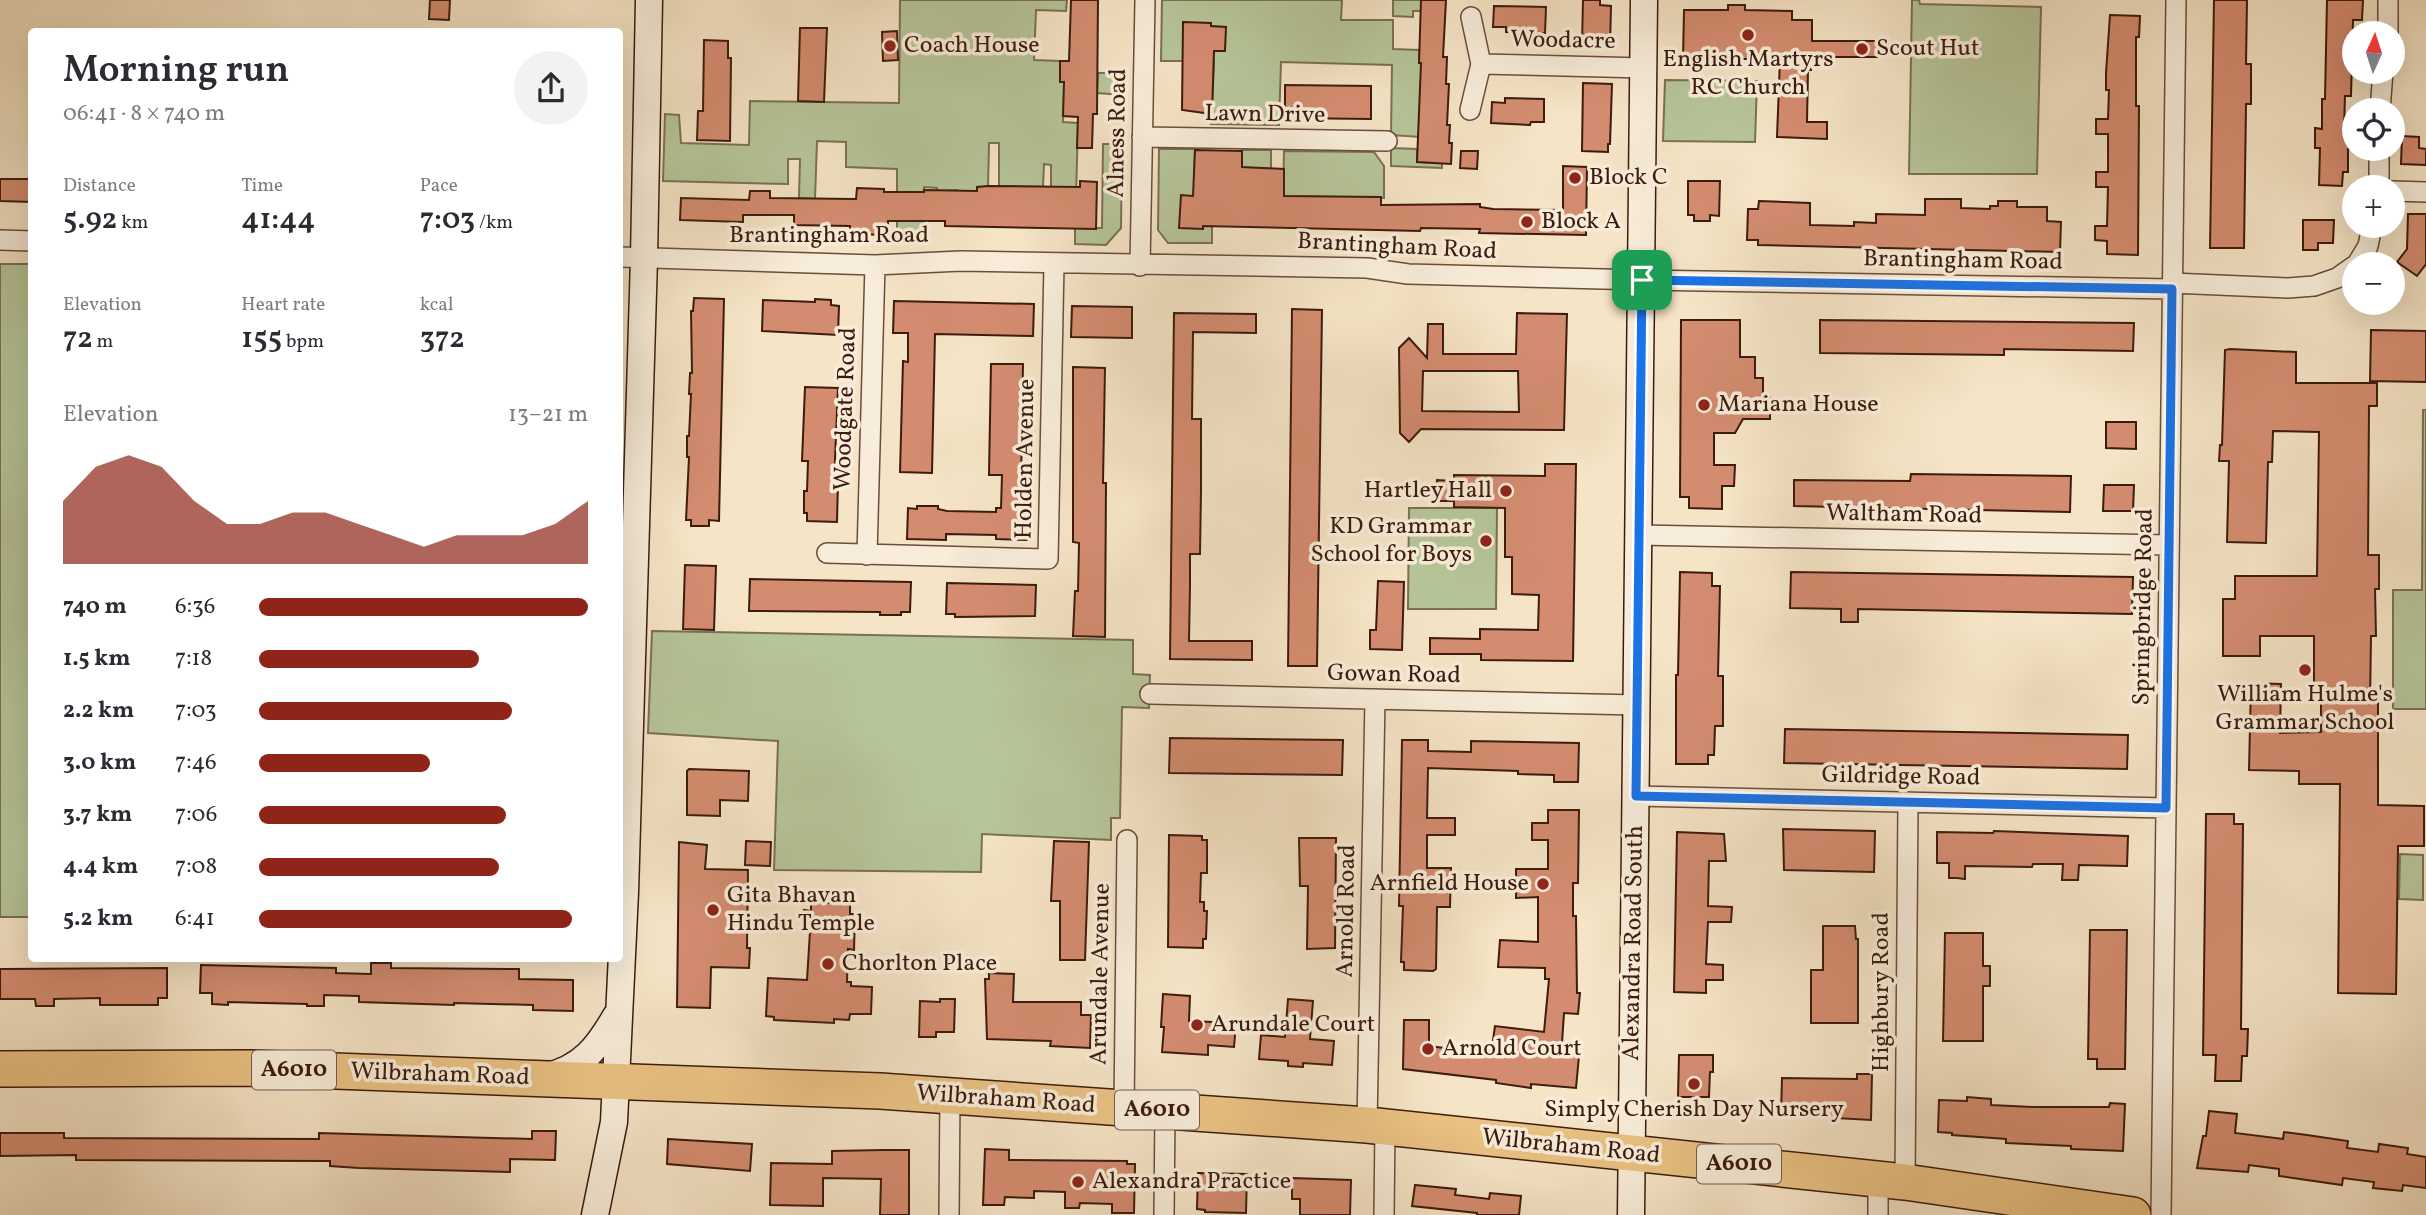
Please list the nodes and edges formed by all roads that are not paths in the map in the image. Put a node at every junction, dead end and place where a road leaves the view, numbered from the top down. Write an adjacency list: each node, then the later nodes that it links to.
1 (649, 0): 17 (street)
2 (1145, 0): 11 (street, Alness Road)
3 (1644, 0): 9 (street, Alexandra Road South)
4 (2176, 0): 23 (street, Springbridge Road)
5 (2388, 0): 7 (street)
6 (1471, 17): 8 (street, Woodacre)
7 (2388, 21)
8 (1481, 64): 9 (street, Woodacre); 10 (street, Woodacre)
9 (1644, 68): 22 (street, Alexandra Road South)
10 (1470, 110)
11 (1142, 137): 12 (street, Lawn Drive); 20 (street, Alness Road)
12 (1387, 141)
13 (2405, 191): 14 (street)
14 (2426, 192)
15 (0, 240): 16 (street)
16 (28, 241)
17 (632, 257): 19 (street, Brantingham Road); 35 (street)
18 (1054, 264): 19 (street, Brantingham Road); 20 (street, Brantingham Road); 27 (street, Holden Avenue)
19 (875, 265): 27 (street, Woodgate Road)
20 (1140, 266): 22 (street, Brantingham Road)
21 (2342, 274): 23 (street, Brantingham Road)
22 (1642, 280): 23 (street, Brantingham Road); 24 (street, Alexandra Road South)
23 (2172, 286): 25 (street, Springbridge Road)
24 (1639, 535): 25 (street, Waltham Road); 30 (street, Alexandra Road South)
25 (2169, 545): 33 (street, Springbridge Road)
26 (827, 554): 27 (street, Holden Avenue)
27 (867, 555)
28 (1150, 694): 29 (street, Gowan Road)
29 (1375, 699): 30 (street, Gowan Road); 44 (street, Arnold Road)
30 (1637, 705): 31 (street, Alexandra Road South)
31 (1636, 796): 32 (street, Gildridge Road); 45 (street, Alexandra Road South)
32 (1908, 802): 33 (street, Gildridge Road); 46 (street, Highbury Road)
33 (2166, 808): 54 (street, Springbridge Road)
34 (1127, 840): 42 (street, Arundale Avenue)
35 (623, 917)
36 (621, 962): 37 (street)
37 (618, 1013): 39 (street); 40 (street)
38 (0, 1069): 39 (highway, Wilbraham Road / A6010)
39 (540, 1078): 40 (highway, Wilbraham Road / A6010)
40 (616, 1081): 41 (highway, Wilbraham Road / A6010); 47 (street)
41 (950, 1096): 42 (highway, Wilbraham Road / A6010); 48 (street)
42 (1124, 1108): 43 (highway, Wilbraham Road / A6010)
43 (1165, 1111): 44 (highway, Wilbraham Road / A6010); 49 (street)
44 (1376, 1126): 45 (highway, Wilbraham Road / A6010); 50 (street, Arnold Road)
45 (1632, 1153): 46 (highway, Wilbraham Road / A6010); 51 (street, Alexandra Road South)
46 (1891, 1181): 52 (street, Highbury Road); 53 (highway, Wilbraham Road / A6010)
47 (595, 1215)
48 (949, 1215)
49 (1164, 1215)
50 (1384, 1215)
51 (1631, 1215)
52 (1878, 1215)
53 (2133, 1215)
54 (2161, 1215)

